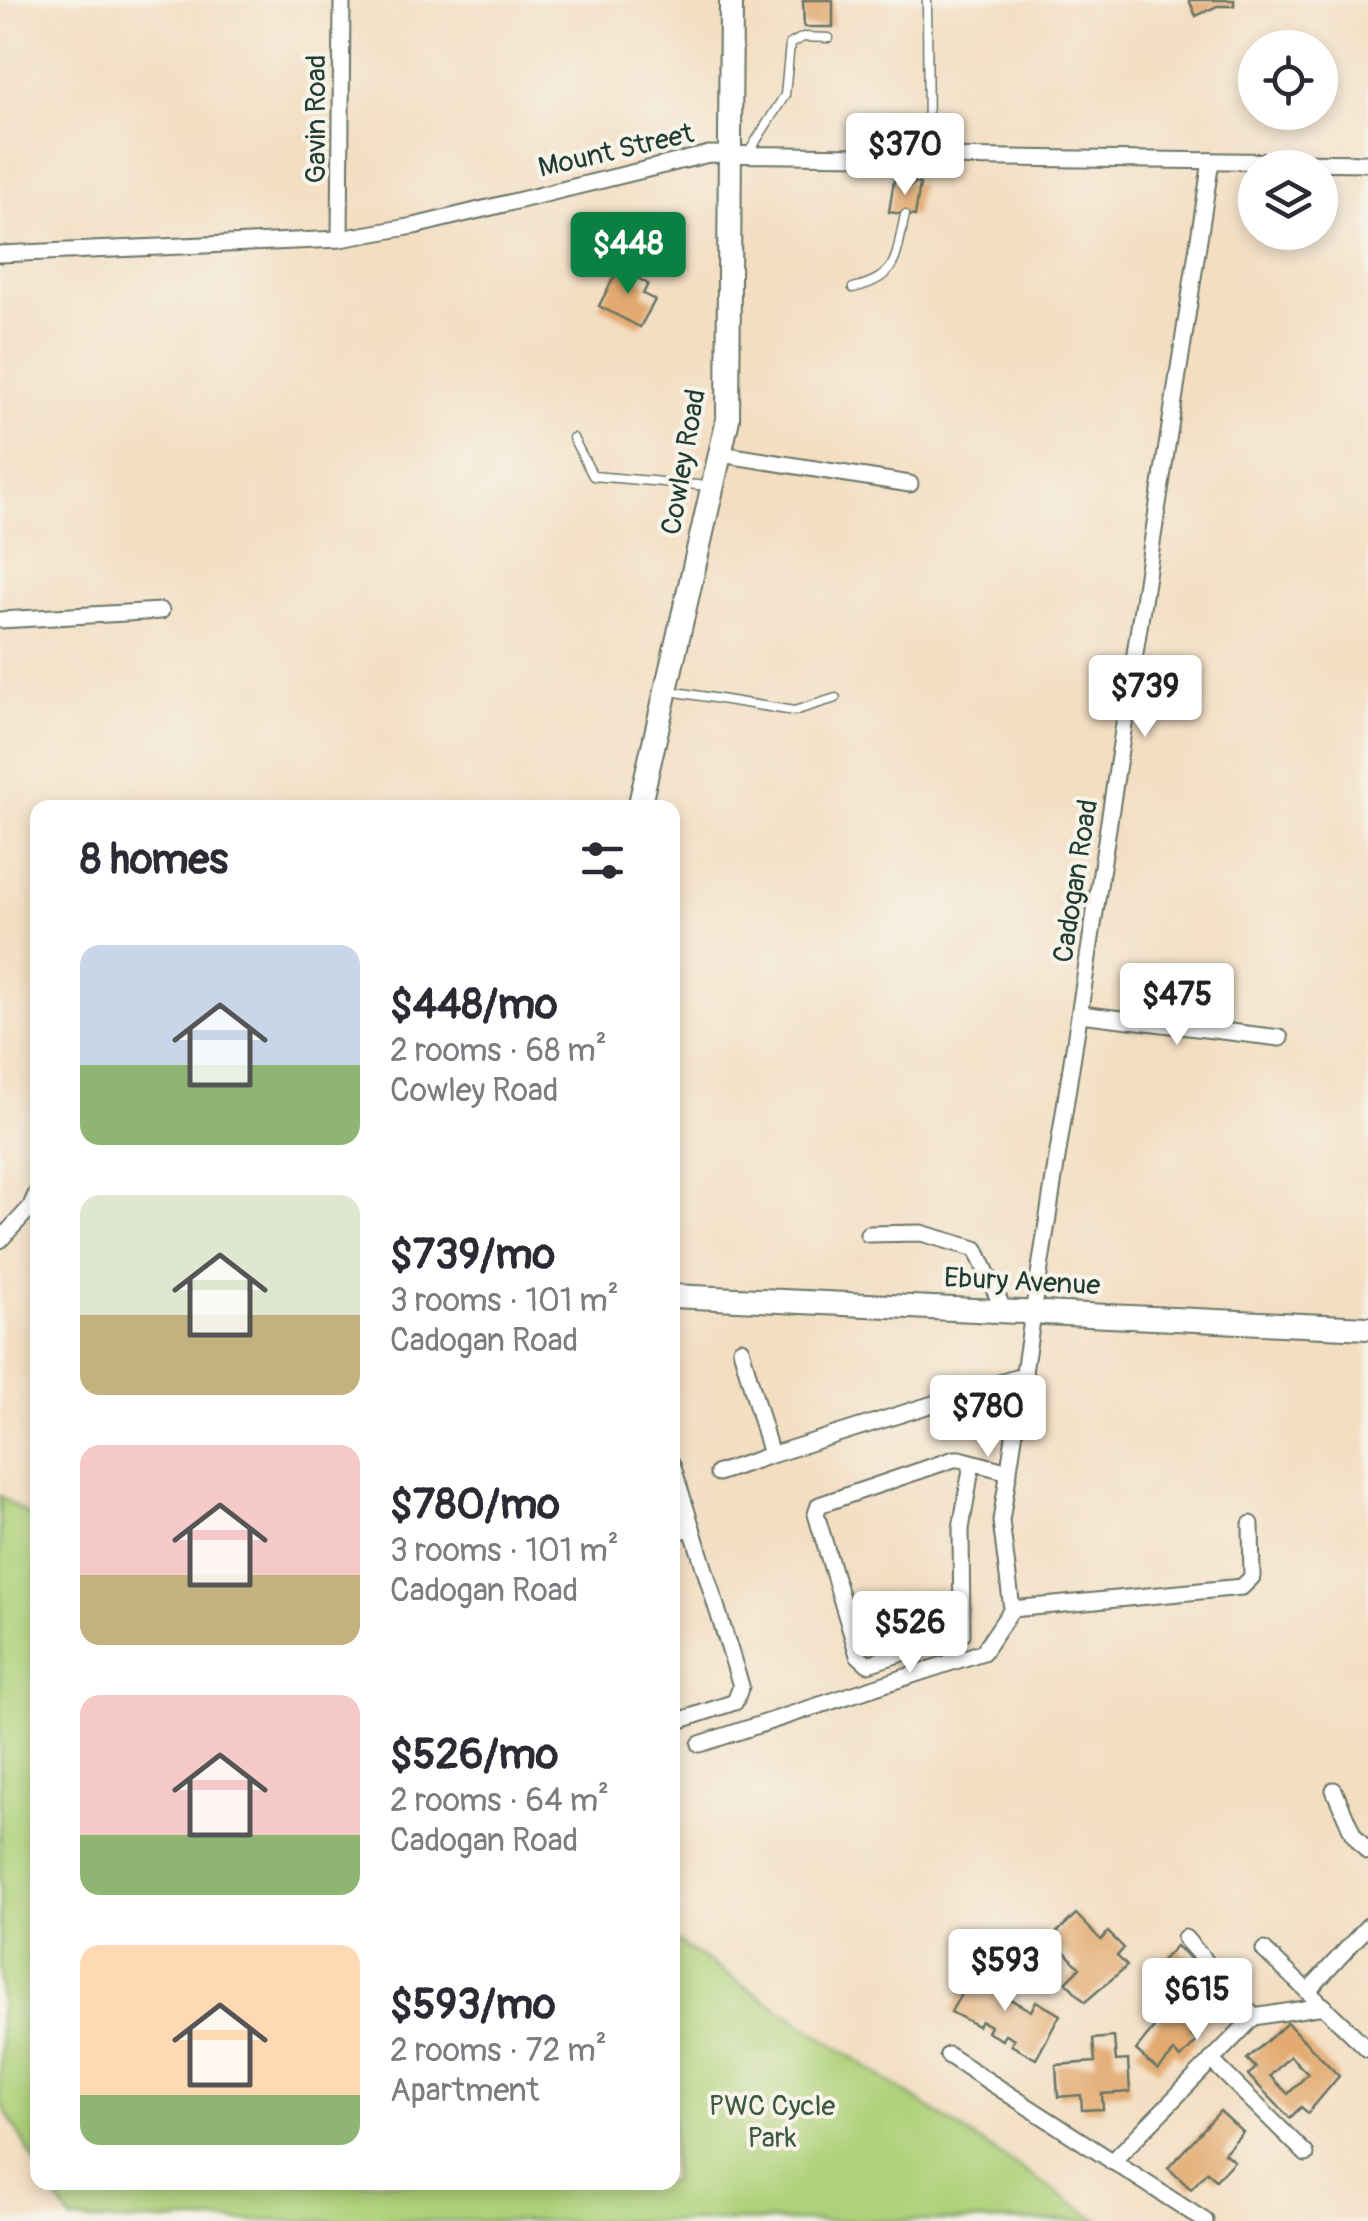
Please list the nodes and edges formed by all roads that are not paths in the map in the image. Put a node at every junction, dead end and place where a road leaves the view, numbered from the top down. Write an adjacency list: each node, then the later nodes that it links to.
1 (342, 0): 11 (street, Gavin Road)
2 (731, 0): 5 (street, Cowley Road)
3 (927, 0): 6 (lane)
4 (829, 38): 5 (lane)
5 (738, 156): 6 (street, Mount Street); 11 (street, Mount Street); 15 (street, Cowley Road)
6 (920, 156): 7 (street, Mount Street); 9 (lane)
7 (1211, 160): 8 (street, Mount Street); 23 (street, Cadogan Road)
8 (1368, 163)
9 (910, 182)
10 (904, 215): 13 (lane)
11 (340, 239): 12 (street, Mount Street)
12 (0, 254)
13 (852, 288)
14 (572, 438): 17 (lane)
15 (721, 454): 16 (street); 17 (street, Cowley Road)
16 (910, 484)
17 (714, 486): 20 (street, Cowley Road)
18 (161, 611): 19 (street)
19 (0, 620)
20 (666, 690): 21 (lane); 22 (street, Cowley Road)
21 (836, 698)
22 (641, 800)
23 (1080, 1014): 24 (street); 30 (street, Cadogan Road)
24 (1280, 1038)
25 (30, 1208): 27 (street)
26 (868, 1234): 29 (street)
27 (0, 1240)
28 (680, 1296): 29 (street, Ebury Avenue)
29 (1004, 1311): 30 (street, Ebury Avenue)
30 (1034, 1312): 31 (street, Ebury Avenue); 33 (street, Cadogan Road)
31 (1368, 1328)
32 (740, 1349): 34 (street)
33 (1025, 1375): 34 (street); 36 (street, Cadogan Road)
34 (772, 1455): 37 (street)
35 (972, 1463): 35 (street); 36 (street)
36 (1009, 1472): 42 (street, Cadogan Road)
37 (718, 1473)
38 (680, 1490): 40 (street)
39 (1250, 1524): 42 (street)
40 (692, 1528): 41 (street); 43 (street)
41 (680, 1532)
42 (1012, 1609): 44 (street)
43 (680, 1721)
44 (700, 1744)
45 (1334, 1790): 46 (street)
46 (1368, 1852)
47 (1368, 1926): 50 (street)
48 (1186, 1938): 52 (street)
49 (1264, 1950): 50 (street)
50 (1308, 1991): 51 (street)
51 (1324, 2006): 52 (street); 53 (street)
52 (1254, 2016): 55 (street)
53 (1368, 2049)
54 (948, 2055): 57 (street)
55 (1211, 2060): 56 (street); 57 (street)
56 (1306, 2154)
57 (1112, 2162): 58 (street)
58 (1205, 2221)

